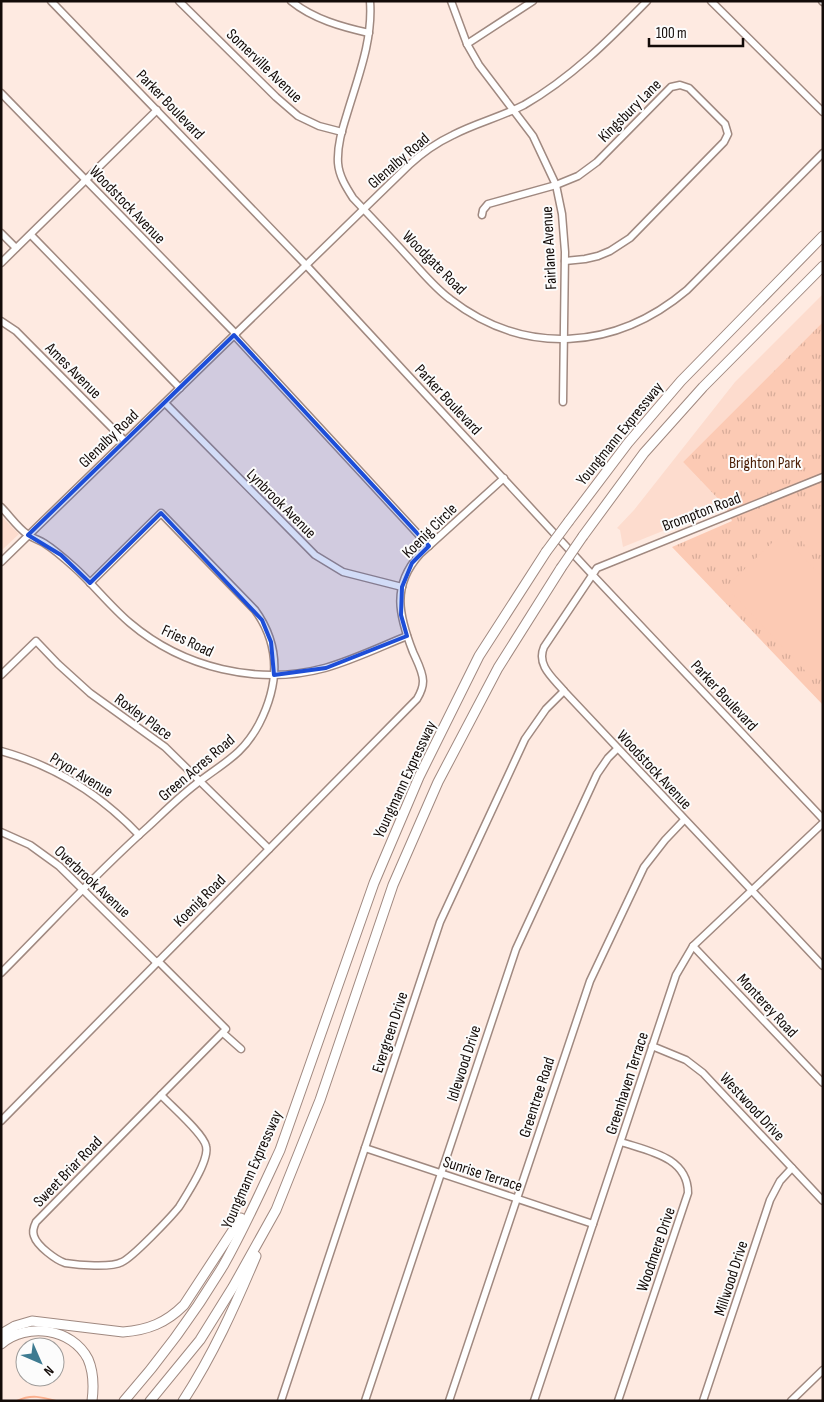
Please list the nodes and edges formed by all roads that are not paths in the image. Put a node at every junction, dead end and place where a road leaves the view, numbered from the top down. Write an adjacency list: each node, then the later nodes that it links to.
1 (51, 1): 12 (street, Parker Boulevard)
2 (180, 1): 15 (street, Somerville Avenue)
3 (291, 1): 9 (street)
4 (370, 1): 9 (street, Woodgate Road)
5 (451, 1): 10 (street, Fairlane Avenue)
6 (533, 1): 10 (street)
7 (647, 1): 13 (street, Glenalby Road)
8 (712, 1): 14 (street)
9 (369, 32): 15 (street, Woodgate Road)
10 (467, 44): 13 (street, Fairlane Avenue)
11 (1, 93): 17 (street, Woodstock Avenue)
12 (158, 110): 17 (street); 27 (street, Parker Boulevard)
13 (513, 110): 18 (street, Fairlane Avenue); 19 (street, Glenalby Road)
14 (823, 112)
15 (342, 132): 19 (street, Woodgate Road)
16 (823, 153): 31 (street, Woodgate Road)
17 (86, 180): 22 (street); 30 (street, Woodstock Avenue)
18 (556, 185): 20 (street, Kingsbury Lane); 25 (street, Fairlane Avenue); 25 (street, Kingsbury Lane)
19 (364, 209): 27 (street, Glenalby Road); 31 (street, Woodgate Road)
20 (482, 215)
21 (1, 233): 24 (street)
22 (30, 235): 24 (street); 32 (street)
23 (823, 236): 74 (highway, Youngmann Expressway, bridge)
24 (16, 248): 26 (street)
25 (564, 261): 31 (street, Fairlane Avenue)
26 (1, 264)
27 (306, 264): 30 (street, Glenalby Road); 37 (street, Parker Boulevard)
28 (823, 266): 77 (highway, Youngmann Expressway, bridge)
29 (1, 321): 35 (street, Ames Avenue)
30 (235, 334): 32 (street, Glenalby Road); 40 (street, Woodstock Avenue)
31 (564, 339): 33 (street, Fairlane Avenue)
32 (180, 388): 34 (street, Glenalby Road)
33 (563, 402)
34 (164, 403): 35 (street, Glenalby Road); 44 (street, Lynbrook Avenue)
35 (125, 441): 39 (street, Glenalby Road)
36 (823, 477): 42 (street, Brompton Road)
37 (504, 478): 40 (street, Koenig Circle); 42 (street, Parker Boulevard)
38 (1, 507): 39 (street, Fries Road)
39 (28, 535): 41 (street, Glenalby Road); 43 (street, Fries Road)
40 (429, 546): 44 (street, Koenig Circle)
41 (1, 562)
42 (592, 575): 48 (street, Woodstock Avenue); 54 (street, Parker Boulevard)
43 (90, 583): 47 (street, Fries Road); 47 (street, Green Acres Road)
44 (402, 587): 45 (street, Koenig Circle)
45 (407, 636): 47 (street, Fries Road); 49 (street, Koenig Circle)
46 (1, 675): 52 (street, Roxley Place)
47 (274, 675): 52 (street, Green Acres Road)
48 (564, 691): 50 (street, Woodstock Avenue); 71 (street, Evergreen Drive)
49 (416, 699): 57 (street, Koenig Road)
50 (617, 749): 53 (street, Woodstock Avenue); 73 (street, Idlewood Drive)
51 (1, 751): 56 (street, Pryor Avenue)
52 (200, 781): 56 (street, Green Acres Road); 57 (street, Roxley Place)
53 (684, 820): 59 (street, Woodstock Avenue); 75 (street, Greentree Road)
54 (823, 821): 59 (street, Greenhaven Terrace)
55 (1, 832): 58 (street, Overbrook Avenue)
56 (139, 835): 58 (street, Green Acres Road)
57 (269, 850): 61 (street, Koenig Road)
58 (84, 889): 61 (street, Overbrook Avenue); 63 (street, Green Acres Road)
59 (752, 891): 60 (street, Greenhaven Terrace); 62 (street, Woodstock Avenue)
60 (693, 946): 65 (street, Greenhaven Terrace); 67 (street, Monterey Road)
61 (157, 962): 64 (street); 69 (street, Koenig Road)
62 (823, 966)
63 (1, 973)
64 (223, 1032): 66 (street); 68 (street, Sweet Briar Road)
65 (652, 1046): 70 (street, Greenhaven Terrace); 72 (street, Westwood Drive)
66 (241, 1049)
67 (823, 1083)
68 (160, 1096): 68 (street, Sweet Briar Road)
69 (1, 1121)
70 (621, 1142): 78 (street, Greenhaven Terrace); 90 (street, Woodmere Drive)
71 (365, 1148): 73 (street, Sunrise Terrace); 86 (street, Evergreen Drive)
72 (792, 1168): 76 (street, Westwood Drive); 91 (street, Millwood Drive)
73 (440, 1173): 75 (street, Sunrise Terrace); 87 (street, Idlewood Drive)
74 (263, 1187): 79 (highway); 83 (highway, Youngmann Expressway)
75 (517, 1199): 78 (street, Sunrise Terrace); 88 (street, Greentree Road)
76 (823, 1200)
77 (276, 1210): 84 (highway, Youngmann Expressway); 85 (highway)
78 (593, 1224): 89 (street, Greenhaven Terrace)
79 (1, 1334)
80 (1, 1344): 82 (highway)
81 (823, 1370): 92 (street)
82 (92, 1401)
83 (124, 1401)
84 (150, 1401)
85 (183, 1401)
86 (281, 1401)
87 (365, 1401)
88 (449, 1401)
89 (534, 1401)
90 (618, 1401)
91 (703, 1401)
92 (791, 1401)

